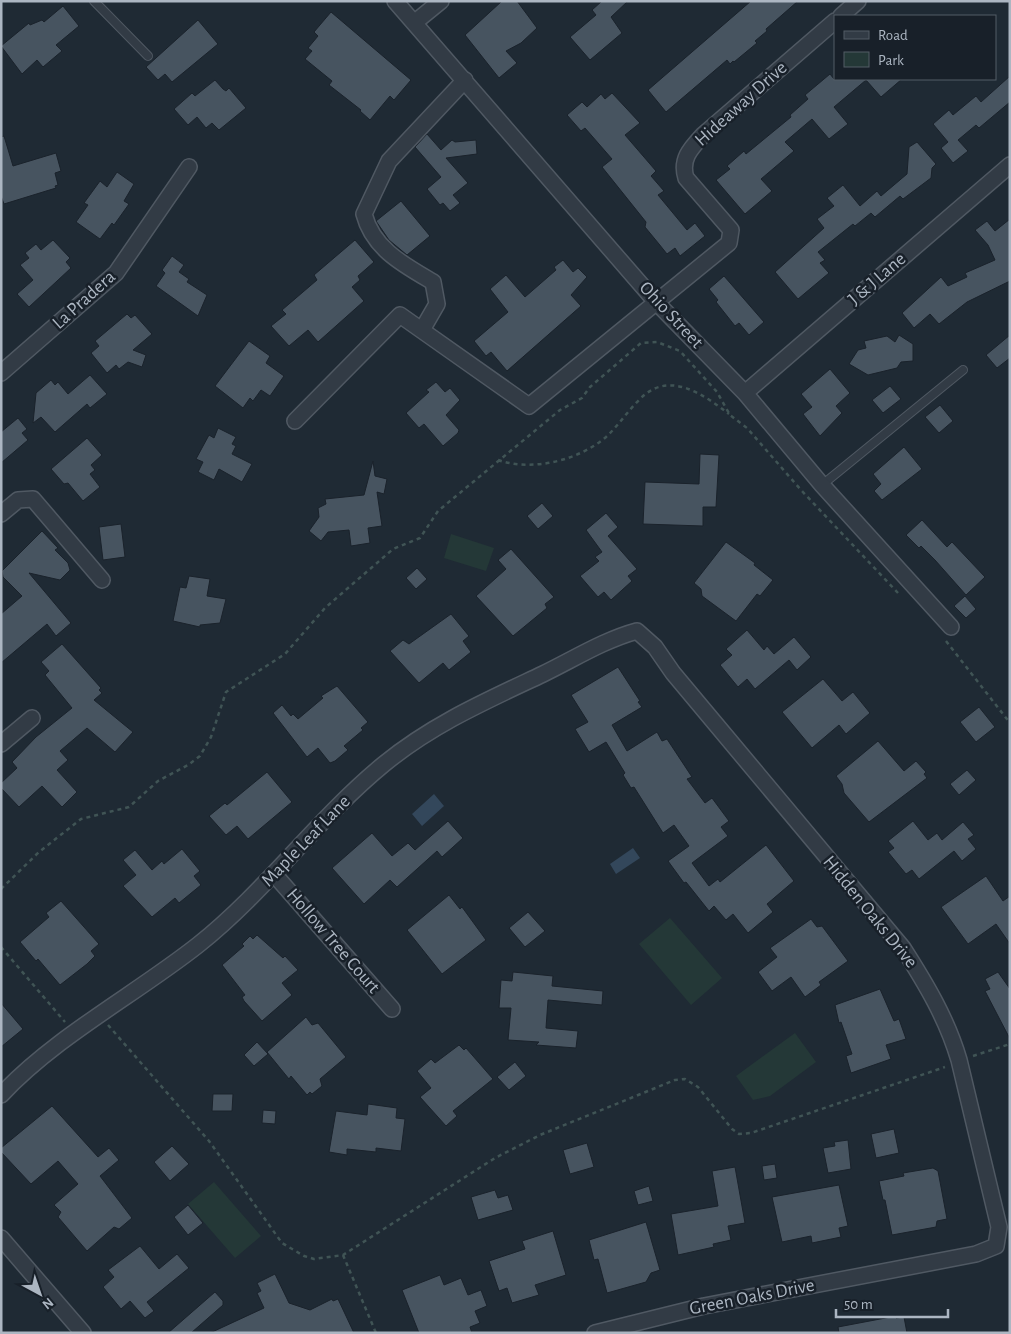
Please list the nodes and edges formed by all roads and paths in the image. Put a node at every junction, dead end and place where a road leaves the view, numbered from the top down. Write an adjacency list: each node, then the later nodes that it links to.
1 (94, 1): 8 (lane)
2 (395, 1): 6 (street, Ohio Street)
3 (441, 1): 6 (street)
4 (858, 1): 5 (street)
5 (842, 15)
6 (414, 23): 9 (street, Ohio Street)
7 (834, 23): 12 (street, Hideaway Drive)
8 (148, 56)
9 (465, 80): 12 (street, Ohio Street); 13 (street)
10 (1010, 165): 16 (street, J & J Lane)
11 (189, 167): 15 (street, La Pradera)
12 (657, 303): 13 (street); 16 (street, Ohio Street)
13 (422, 330): 18 (street)
14 (963, 370): 20 (lane)
15 (1, 373)
16 (745, 393): 20 (street, Ohio Street)
17 (730, 415): 19 (path); 19 (path); 23 (path)
18 (295, 421)
19 (498, 460): 30 (path)
20 (822, 485): 24 (street, Ohio Street)
21 (1, 514): 22 (street)
22 (102, 580)
23 (900, 594)
24 (945, 630): 27 (path)
25 (638, 632): 29 (street, Maple Leaf Lane); 36 (street, Hidden Oaks Drive)
26 (32, 718): 28 (street)
27 (1010, 723)
28 (1, 744)
29 (274, 874): 32 (street, Hollow Tree Court); 33 (street, Maple Leaf Lane)
30 (1, 889)
31 (1, 946): 34 (path)
32 (392, 1009)
33 (100, 1016): 34 (street, Maple Leaf Lane); 40 (path)
34 (75, 1034): 37 (street, Maple Leaf Lane)
35 (1010, 1044): 36 (path)
36 (959, 1060): 39 (street, Hidden Oaks Drive); 40 (path)
37 (1, 1095)
38 (1, 1238): 41 (street)
39 (996, 1246): 43 (street, Green Oaks Drive)
40 (343, 1256): 42 (path)
41 (83, 1333)
42 (376, 1333)
43 (595, 1333)

